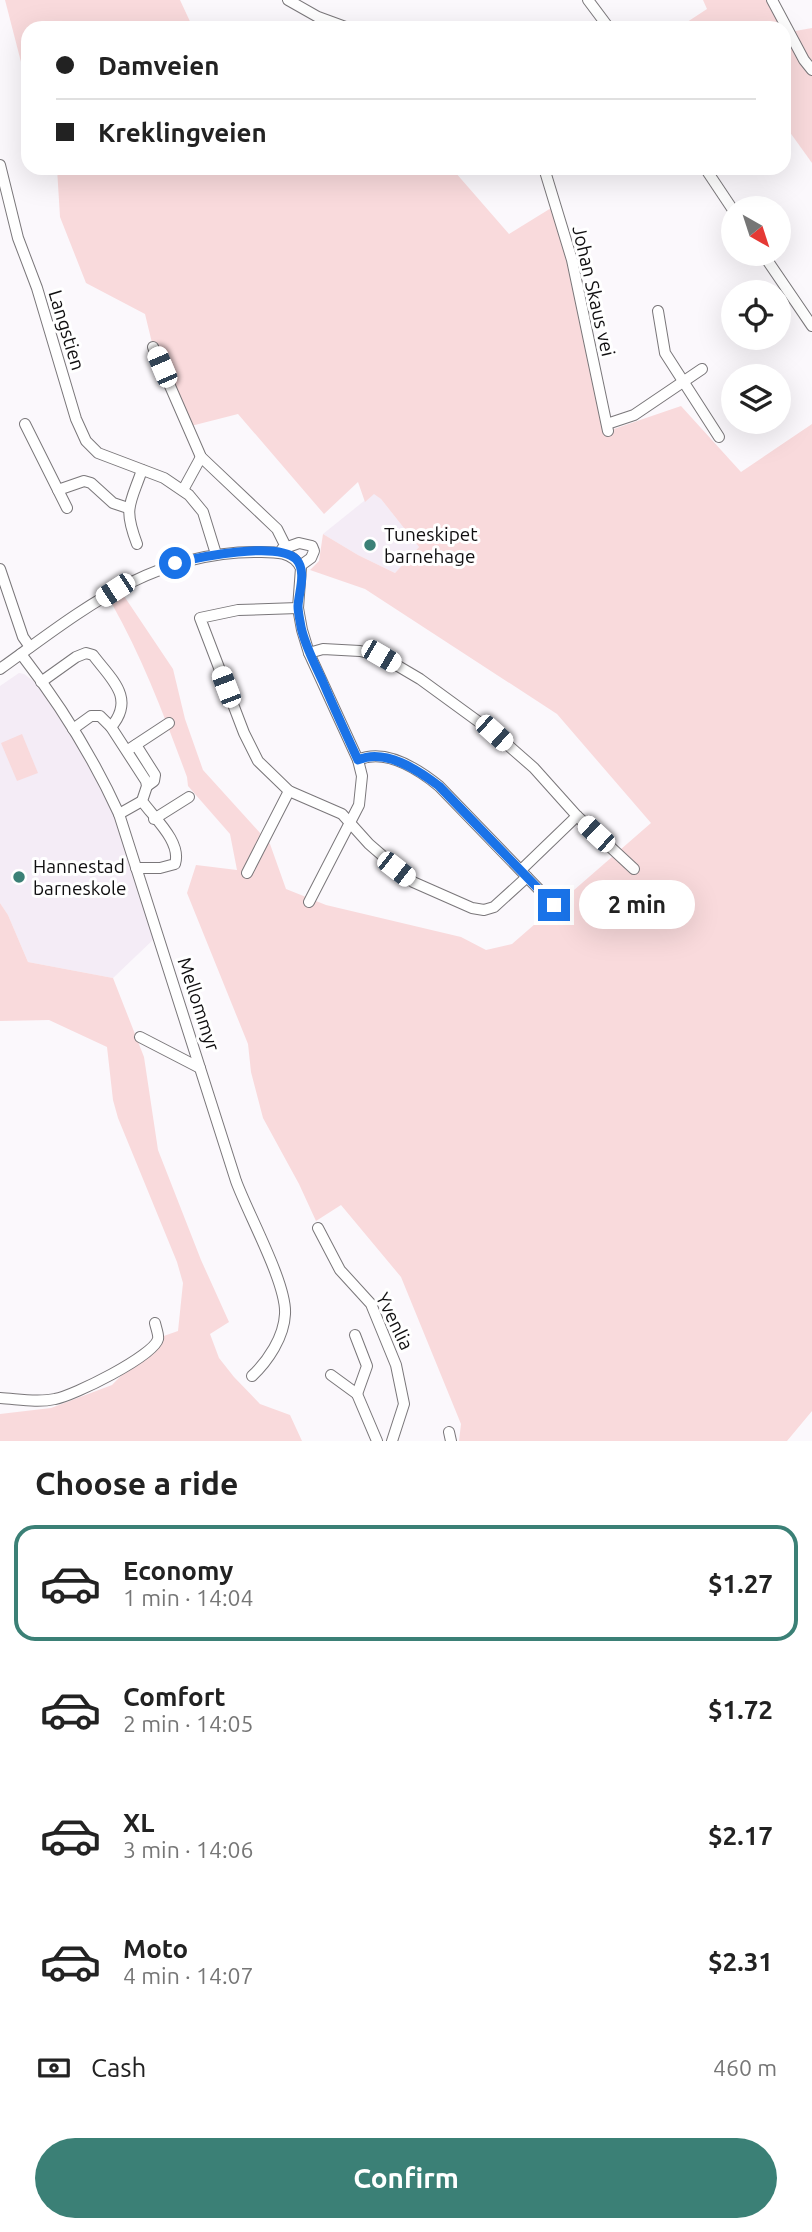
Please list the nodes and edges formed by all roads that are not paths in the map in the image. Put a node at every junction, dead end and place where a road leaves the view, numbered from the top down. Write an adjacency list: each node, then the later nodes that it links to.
1 (288, 0): 4 (street)
2 (588, 0): 5 (street)
3 (772, 0): 6 (street)
4 (329, 21)
5 (604, 21)
6 (783, 21)
7 (791, 36): 8 (street)
8 (812, 70)
9 (0, 165): 22 (street, Langstien)
10 (546, 175): 18 (street, Johan Skaus vei)
11 (710, 175): 12 (street)
12 (724, 196)
13 (771, 266): 15 (street)
14 (657, 311): 18 (street)
15 (812, 326)
16 (153, 347): 21 (street)
17 (702, 369): 18 (street, Johan Skaus vei)
18 (683, 382): 20 (street)
19 (25, 424): 23 (street)
20 (719, 437)
21 (201, 457): 24 (street); 28 (street)
22 (142, 470): 24 (street, Langstien); 26 (street)
23 (58, 490): 25 (street); 26 (street)
24 (183, 490): 29 (street, Langstien)
25 (67, 508)
26 (128, 508): 27 (street)
27 (137, 544)
28 (281, 550): 29 (street); 30 (street); 30 (street)
29 (216, 554): 33 (street)
30 (300, 566): 32 (street)
31 (0, 569): 33 (street)
32 (298, 608): 34 (street); 43 (street)
33 (30, 647): 35 (street)
34 (310, 653): 42 (street); 47 (street)
35 (21, 654): 36 (street); 37 (street, Mellommyr)
36 (0, 669)
37 (41, 682): 39 (street); 40 (street, Mellommyr)
38 (169, 723): 41 (street)
39 (111, 727): 40 (street); 41 (street)
40 (73, 729): 46 (street, Mellommyr)
41 (132, 748): 45 (street)
42 (358, 760): 49 (street); 53 (street)
43 (289, 791): 49 (street); 52 (street)
44 (189, 797): 48 (street)
45 (142, 801): 46 (street); 48 (street)
46 (119, 814): 50 (street, Mellommyr)
47 (577, 816): 51 (street); 53 (street)
48 (154, 819): 50 (street)
49 (351, 821): 53 (street); 54 (street)
50 (136, 868): 57 (street, Mellommyr)
51 (634, 869)
52 (247, 873)
53 (524, 873): 55 (street)
54 (309, 902)
55 (554, 905)
56 (140, 1037): 57 (street)
57 (200, 1068): 62 (street, Mellommyr)
58 (318, 1228): 66 (street, Yvenlia)
59 (155, 1323): 64 (street)
60 (355, 1335): 63 (street)
61 (331, 1375): 63 (street)
62 (252, 1376)
63 (357, 1394): 65 (street)
64 (0, 1398)
65 (377, 1441)
66 (392, 1441)

